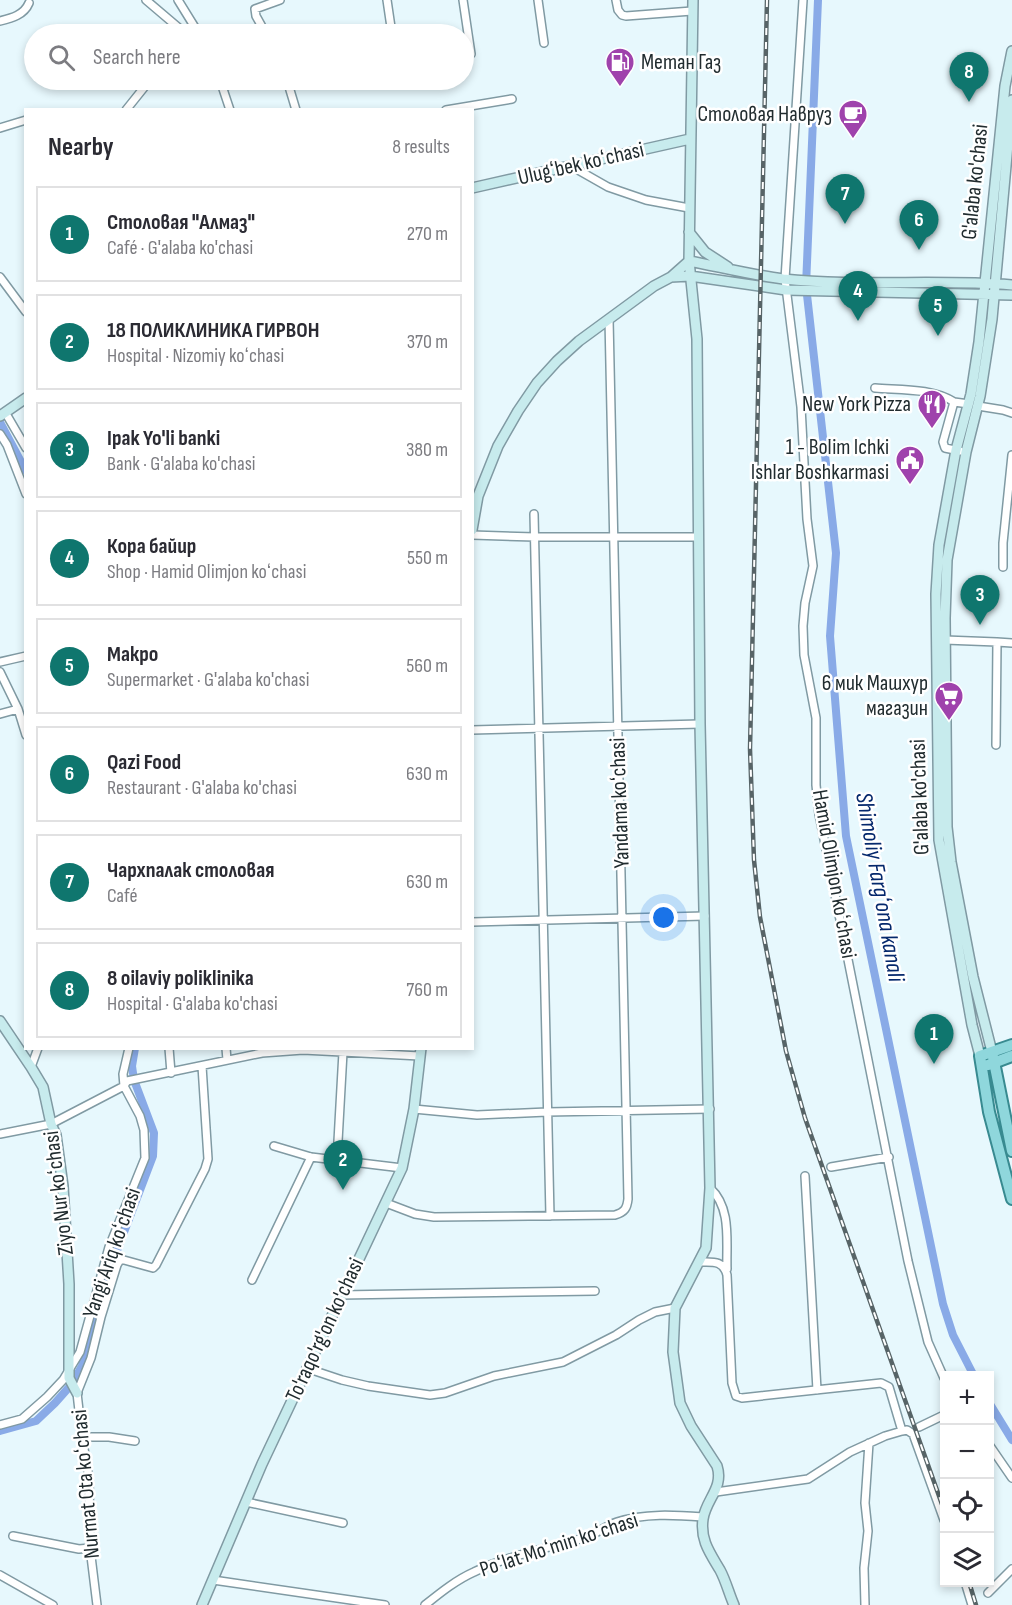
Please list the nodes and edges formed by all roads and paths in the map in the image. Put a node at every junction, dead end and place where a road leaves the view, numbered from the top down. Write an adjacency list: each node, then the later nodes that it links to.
1 (146, 0): 13 (street)
2 (178, 0): 14 (street)
3 (280, 0): 15 (street)
4 (387, 0): 16 (street)
5 (463, 0): 17 (street)
6 (538, 0): 18 (street)
7 (616, 0): 11 (street)
8 (693, 0): 11 (main road)
9 (803, 0): 41 (street, Hamid Olimjon koʻchasi)
10 (28, 3): 12 (street)
11 (692, 11): 31 (main road)
12 (0, 21)
13 (174, 24)
14 (192, 24)
15 (260, 24)
16 (391, 24)
17 (467, 24)
18 (544, 43)
19 (1012, 51): 42 (main road, G'alaba ko'chasi)
20 (142, 90): 25 (street)
21 (224, 90): 26 (street)
22 (290, 90): 27 (street)
23 (512, 99): 28 (street)
24 (1012, 100): 43 (main road, G'alaba ko'chasi)
25 (128, 108)
26 (229, 108)
27 (295, 108)
28 (458, 108)
29 (24, 121): 30 (street)
30 (0, 128)
31 (690, 139): 32 (main road, Ulugʻbek koʻchasi); 34 (main road)
32 (571, 166): 33 (main road, Ulugʻbek koʻchasi); 34 (street)
33 (474, 188)
34 (689, 208): 35 (main road)
35 (689, 232): 36 (main road); 37 (main road)
36 (689, 261): 37 (main road); 39 (main road); 40 (main road)
37 (732, 270): 41 (main road)
38 (0, 276): 49 (street)
39 (690, 276): 40 (main road); 45 (main road); 67 (main road)
40 (672, 277): 50 (main road)
41 (784, 279): 42 (main road); 45 (street, Hamid Olimjon koʻchasi)
42 (985, 283): 43 (main road); 46 (main road, G'alaba ko'chasi)
43 (996, 284): 44 (main road); 48 (main road, G'alaba ko'chasi)
44 (1012, 285)
45 (786, 290): 46 (main road); 113 (street, Hamid Olimjon koʻchasi)
46 (984, 295): 48 (main road); 54 (main road, G'alaba ko'chasi)
47 (1012, 295): 48 (main road)
48 (995, 296): 54 (main road, G'alaba ko'chasi)
49 (24, 309)
50 (609, 319): 62 (main road); 65 (street, Yandama koʻchasi)
51 (875, 388): 53 (street)
52 (24, 399): 56 (main road)
53 (954, 402): 54 (street); 59 (street)
54 (973, 405): 55 (street); 59 (main road, G'alaba ko'chasi)
55 (1012, 413)
56 (2, 414): 58 (street)
57 (0, 434): 61 (street)
58 (23, 438)
59 (961, 451): 69 (main road, G'alaba ko'chasi); 83 (main road, G'alaba ko'chasi)
60 (1012, 455): 68 (street)
61 (24, 489)
62 (475, 496)
63 (534, 514): 66 (street)
64 (474, 535): 66 (street)
65 (614, 536): 66 (street); 67 (street); 78 (street, Yandama koʻchasi)
66 (535, 537): 80 (street)
67 (698, 537): 77 (main road)
68 (1003, 567)
69 (945, 639): 70 (street); 83 (main road, G'alaba ko'chasi)
70 (997, 642): 71 (street); 82 (street)
71 (1012, 643)
72 (24, 656): 73 (street)
73 (0, 662)
74 (0, 672): 75 (street)
75 (18, 709): 76 (street); 79 (street)
76 (0, 714)
77 (700, 724): 78 (street); 84 (main road)
78 (618, 727): 80 (street); 85 (street, Yandama koʻchasi)
79 (24, 728)
80 (538, 729): 81 (street); 86 (street)
81 (474, 730)
82 (996, 745)
83 (954, 901): 97 (main road, G'alaba ko'chasi); 99 (main road, G'alaba ko'chasi)
84 (705, 916): 85 (street); 105 (main road)
85 (623, 919): 86 (street); 106 (street, Yandama koʻchasi)
86 (545, 921): 87 (street); 107 (street)
87 (474, 922)
88 (0, 1021): 101 (main road, Ziyo Nur koʻchasi)
89 (1012, 1045): 97 (main road)
90 (37, 1050): 101 (street)
91 (129, 1050): 103 (street)
92 (169, 1050): 102 (street)
93 (226, 1050): 98 (street)
94 (343, 1052): 95 (street); 98 (street); 114 (street)
95 (420, 1052): 104 (main road, To'raqo'rg'on ko'chasi)
96 (1012, 1056): 97 (main road)
97 (993, 1058): 99 (main road); 111 (main road, G'alaba ko'chasi)
98 (227, 1060): 100 (street)
99 (981, 1061): 119 (main road, G'alaba ko'chasi)
100 (202, 1066): 102 (street); 132 (street, Nurmat Ota koʻchasi)
101 (32, 1067): 108 (main road, Ziyo Nur koʻchasi)
102 (171, 1073): 103 (street)
103 (125, 1083): 108 (street); 130 (street, Yangi Ariq koʻchasi)
104 (414, 1109): 107 (street); 116 (main road, To'raqo'rg'on ko'chasi)
105 (710, 1109): 106 (street); 118 (main road)
106 (627, 1111): 107 (street); 121 (street, Yandama koʻchasi)
107 (547, 1112): 121 (street)
108 (51, 1124): 109 (street); 130 (main road, Ziyo Nur koʻchasi)
109 (0, 1134)
110 (274, 1146): 112 (street)
111 (1012, 1150)
112 (311, 1157): 114 (street); 124 (street)
113 (889, 1157): 115 (street); 129 (street, Hamid Olimjon koʻchasi)
114 (337, 1159): 116 (street)
115 (831, 1167)
116 (402, 1168): 120 (main road, To'raqo'rg'on ko'chasi)
117 (805, 1176): 131 (street)
118 (710, 1188): 122 (main road); 123 (street)
119 (1012, 1199)
120 (386, 1203): 121 (street, Yandama koʻchasi); 126 (main road, To'raqo'rg'on ko'chasi)
121 (550, 1216)
122 (700, 1262): 123 (street); 127 (main road)
123 (727, 1275): 131 (street)
124 (252, 1280)
125 (595, 1291): 126 (street)
126 (340, 1295): 128 (main road, To'raqo'rg'on ko'chasi)
127 (675, 1308): 128 (street); 142 (main road)
128 (306, 1368): 143 (main road, To'raqo'rg'on ko'chasi)
129 (942, 1371)
130 (68, 1374): 132 (main road); 134 (street, Yangi Ariq koʻchasi)
131 (817, 1390): 136 (street)
132 (77, 1393): 137 (street, Nurmat Ota koʻchasi)
133 (940, 1417): 135 (street)
134 (0, 1425)
135 (919, 1427)
136 (902, 1431): 139 (street); 144 (street)
137 (82, 1437): 138 (street); 148 (street, Nurmat Ota koʻchasi)
138 (135, 1441)
139 (869, 1443): 142 (street); 160 (street)
140 (994, 1452): 141 (street)
141 (1012, 1478)
142 (716, 1491): 145 (main road)
143 (246, 1502): 146 (street); 151 (main road, To'raqo'rg'on ko'chasi)
144 (940, 1507)
145 (703, 1517): 158 (street, Poʻlat Moʻmin koʻchasi); 159 (main road)
146 (343, 1523)
147 (13, 1536): 148 (street)
148 (90, 1548): 155 (street, Nurmat Ota koʻchasi)
149 (1012, 1569): 153 (street)
150 (0, 1575): 154 (street)
151 (213, 1580): 156 (main road, To'raqo'rg'on ko'chasi); 157 (street)
152 (967, 1587): 161 (street)
153 (988, 1593)
154 (53, 1605)
155 (97, 1605)
156 (202, 1605)
157 (385, 1605)
158 (425, 1605)
159 (734, 1605)
160 (865, 1605)
161 (972, 1605)

